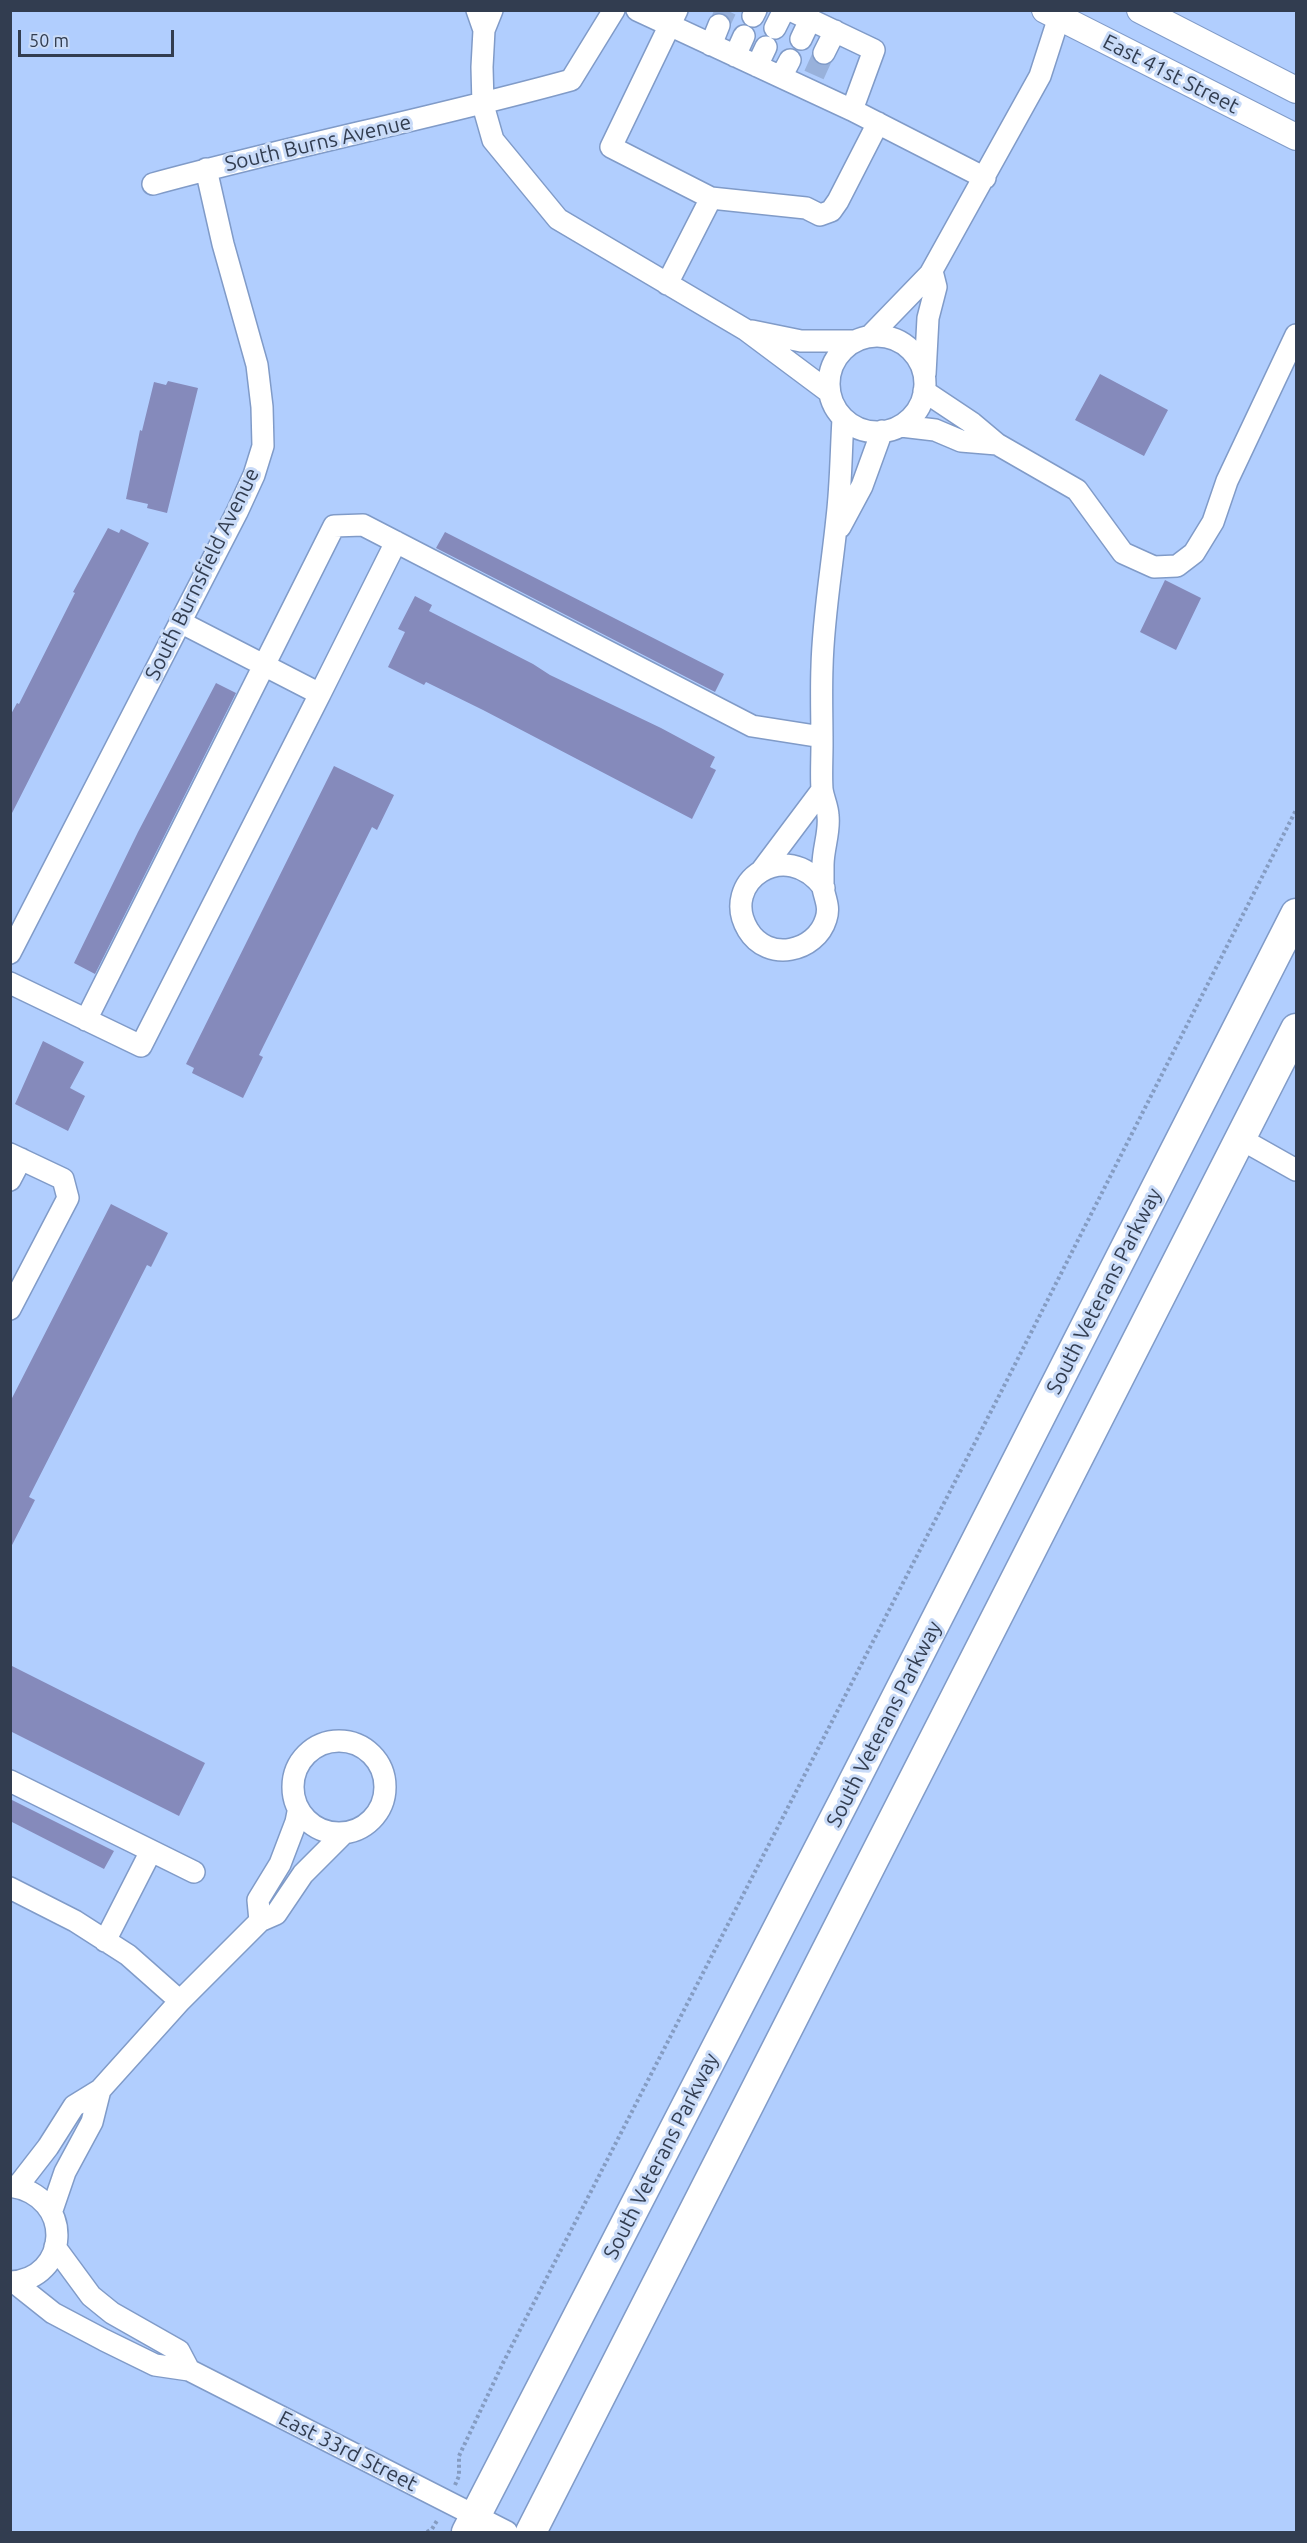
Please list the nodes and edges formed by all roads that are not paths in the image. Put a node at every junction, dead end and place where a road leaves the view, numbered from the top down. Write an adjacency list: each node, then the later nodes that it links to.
1 (614, 10): 15 (street, South Burns Avenue)
2 (638, 10): 7 (street)
3 (790, 10): 9 (street)
4 (1140, 10): 14 (main road, East 41st Street)
5 (1052, 14): 18 (main road, East 41st Street); 20 (street)
6 (485, 17): 15 (street)
7 (673, 18): 11 (street); 22 (street)
8 (719, 25): 11 (street)
9 (835, 31): 12 (street); 16 (street)
10 (744, 36): 13 (street)
11 (711, 45): 13 (street)
12 (824, 53)
13 (735, 56): 16 (street)
14 (1296, 90)
15 (483, 105): 19 (street, South Burns Avenue); 24 (street)
16 (852, 110): 17 (street)
17 (878, 123): 20 (street); 22 (street)
18 (1296, 137)
19 (206, 169): 21 (street, South Burns Avenue); 35 (street, South Burnsfield Avenue)
20 (985, 178): 23 (street)
21 (153, 184)
22 (711, 198): 24 (street)
23 (932, 271): 27 (street); 28 (street)
24 (668, 284): 25 (street)
25 (746, 330): 27 (street); 29 (street)
26 (1296, 335): 32 (street)
27 (862, 338): 28 (street); 29 (street)
28 (924, 386): 31 (street); 32 (street)
29 (829, 392): 30 (street)
30 (843, 419): 31 (street); 33 (street)
31 (891, 428): 32 (street); 33 (street)
32 (998, 444)
33 (835, 535): 38 (street)
34 (396, 542): 36 (street); 37 (street); 38 (street)
35 (180, 622): 36 (street); 43 (street, South Burnsfield Avenue)
36 (266, 665): 37 (street); 45 (street)
37 (320, 694): 45 (street)
38 (822, 737): 39 (street)
39 (822, 790): 40 (street); 41 (street)
40 (762, 870): 41 (street); 41 (street)
41 (824, 888)
42 (1296, 914): 67 (highway, South Veterans Parkway)
43 (10, 954)
44 (10, 983): 45 (street)
45 (86, 1020)
46 (1296, 1029): 47 (highway)
47 (1241, 1139): 49 (street); 69 (highway)
48 (16, 1157): 50 (street); 51 (street)
49 (1296, 1170)
50 (10, 1180)
51 (10, 1309)
52 (10, 1781): 55 (street)
53 (298, 1812): 54 (street); 54 (street); 58 (street)
54 (344, 1833): 58 (street)
55 (152, 1851): 56 (street); 59 (street)
56 (194, 1872)
57 (10, 1888): 59 (street)
58 (260, 1921): 60 (street)
59 (105, 1941): 60 (street)
60 (180, 2001): 61 (street)
61 (100, 2090): 62 (street); 63 (street)
62 (14, 2187): 63 (street)
63 (52, 2210): 64 (street)
64 (55, 2247): 65 (street, East 33rd Street); 66 (street, East 33rd Street)
65 (12, 2282): 66 (street, East 33rd Street)
66 (189, 2370): 67 (street, East 33rd Street)
67 (471, 2524): 68 (street, East 33rd Street)
68 (507, 2532)
69 (531, 2532)

